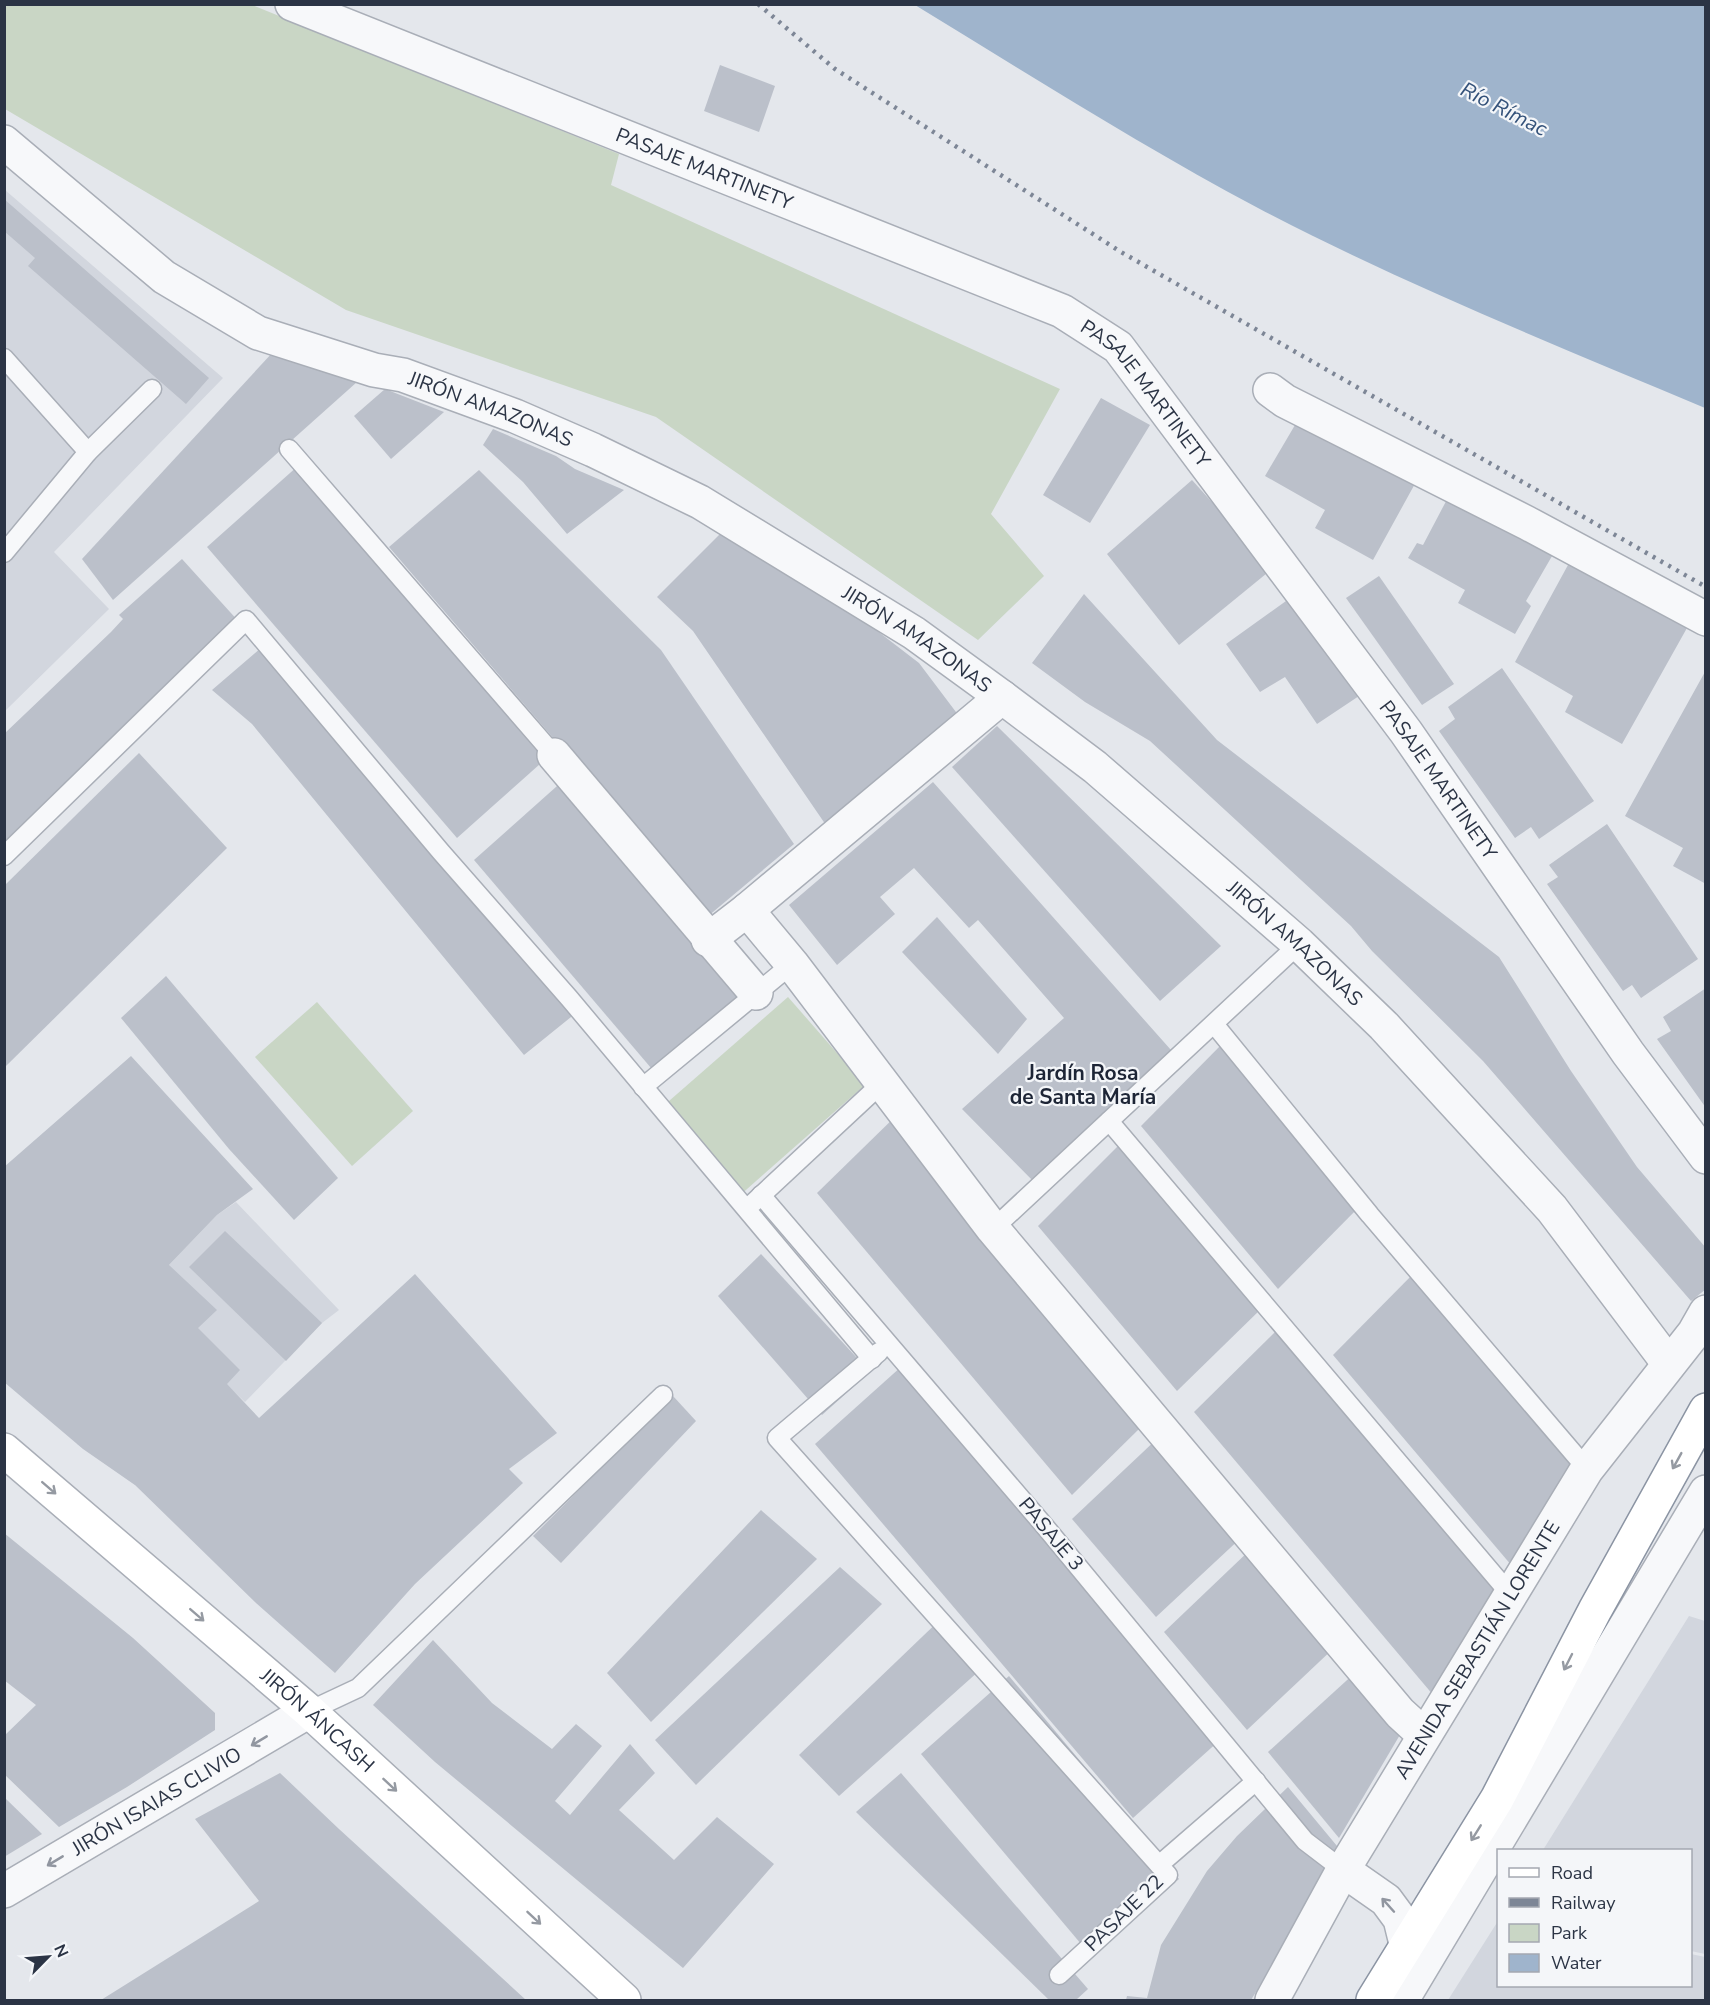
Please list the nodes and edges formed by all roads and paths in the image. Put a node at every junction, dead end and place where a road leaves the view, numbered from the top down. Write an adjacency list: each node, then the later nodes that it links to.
1 (292, 4): 22 (street, PASAJE MARTINETY)
2 (4, 142): 10 (street, JIRÓN AMAZONAS)
3 (4, 358): 7 (lane)
4 (152, 389): 7 (lane)
5 (1270, 390): 9 (street)
6 (289, 449): 11 (lane)
7 (88, 452): 8 (lane)
8 (4, 553)
9 (1706, 619)
10 (1002, 697): 13 (street); 15 (street, JIRÓN AMAZONAS)
11 (554, 755): 14 (street)
12 (4, 856): 20 (lane)
13 (747, 910): 14 (street); 16 (street)
14 (708, 940): 17 (street)
15 (1299, 944): 18 (lane); 29 (street, JIRÓN AMAZONAS)
16 (792, 964): 17 (lane); 19 (street)
17 (756, 993): 20 (lane)
18 (1214, 1024): 21 (lane); 33 (lane)
19 (881, 1084): 23 (lane); 25 (street)
20 (643, 1087): 24 (lane)
21 (1109, 1121): 25 (lane); 35 (lane)
22 (1706, 1157)
23 (761, 1195): 24 (lane); 27 (lane, PASAJE 3)
24 (745, 1211): 28 (lane)
25 (993, 1229): 37 (street)
26 (1706, 1312): 29 (street, AVENIDA SEBASTIÁN LORENTE)
27 (887, 1345): 28 (lane); 38 (lane, PASAJE 3)
28 (872, 1359): 39 (lane)
29 (1669, 1364): 33 (street, AVENIDA SEBASTIÁN LORENTE)
30 (663, 1395): 36 (lane)
31 (1706, 1410): 42 (main road, one-way to 42)
32 (4, 1450): 36 (main road, JIRÓN ÁNCASH, one-way to 36)
33 (1587, 1469): 35 (street, AVENIDA SEBASTIÁN LORENTE)
34 (1706, 1492): 44 (street)
35 (1510, 1594): 37 (street, AVENIDA SEBASTIÁN LORENTE)
36 (309, 1711): 41 (street, JIRÓN ISAIAS CLIVIO, one-way to 41); 45 (main road, JIRÓN ÁNCASH, one-way to 45)
37 (1424, 1735): 40 (street, AVENIDA SEBASTIÁN LORENTE)
38 (1256, 1781): 39 (lane, PASAJE 22); 40 (lane, PASAJE 3)
39 (1160, 1865): 43 (lane, PASAJE 22)
40 (1343, 1870): 42 (street, one-way to 40); 46 (street, AVENIDA SEBASTIÁN LORENTE)
41 (4, 1891)
42 (1406, 1945): 44 (street); 47 (main road)
43 (1059, 1975)
44 (1408, 1989)
45 (624, 2001)
46 (1272, 2001)
47 (1373, 2001)

